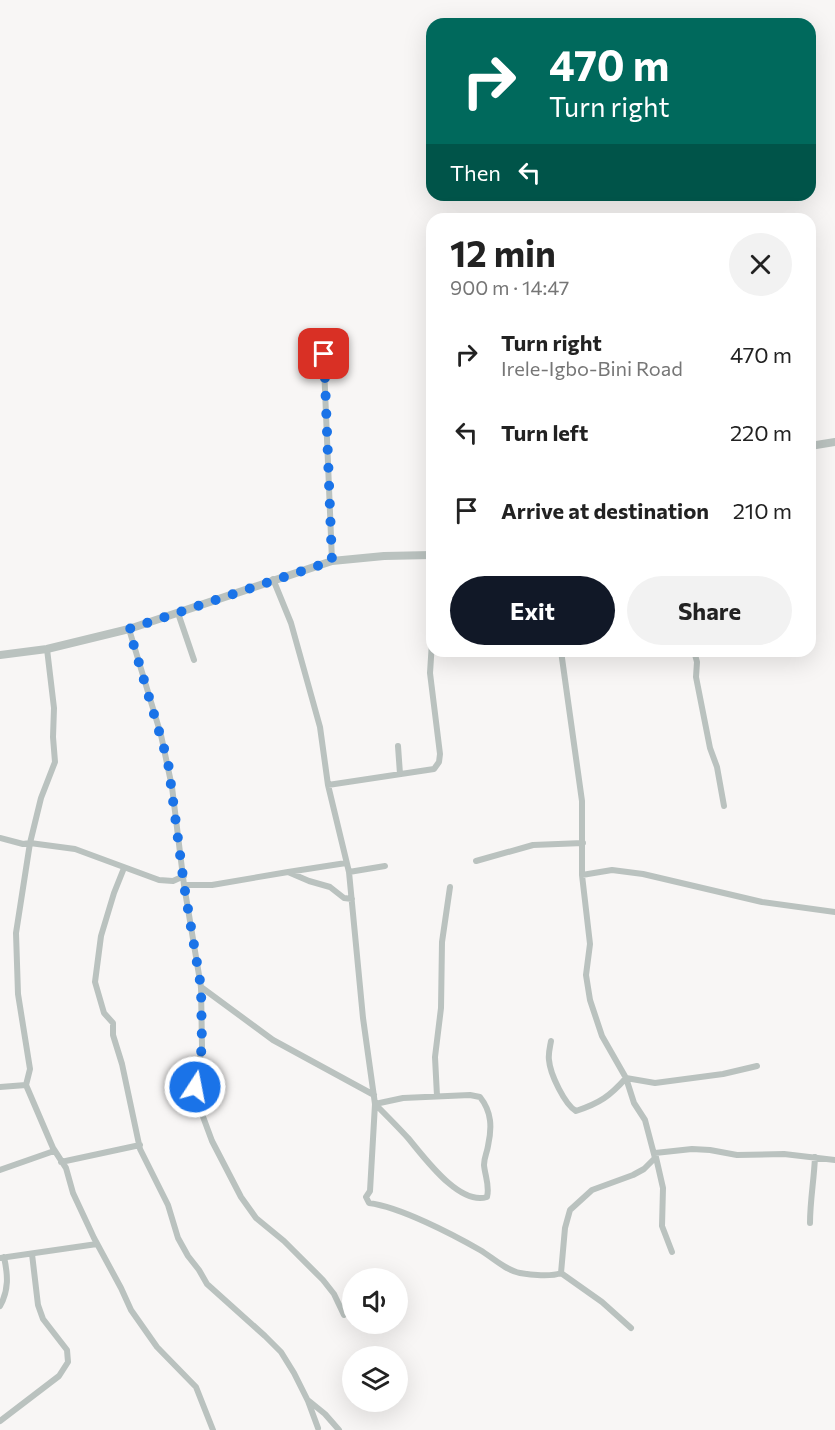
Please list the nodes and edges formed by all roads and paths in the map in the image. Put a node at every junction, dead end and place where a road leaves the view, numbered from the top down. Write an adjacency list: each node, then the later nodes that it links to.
1 (323, 341): 5 (street)
2 (835, 442): 3 (street)
3 (816, 446)
4 (426, 555): 5 (street)
5 (332, 561): 6 (street)
6 (273, 579): 7 (street); 17 (street)
7 (178, 613): 8 (street); 14 (street)
8 (129, 629): 9 (street); 29 (street)
9 (47, 649): 10 (street); 20 (street)
10 (0, 655)
11 (431, 657): 16 (street)
12 (562, 657): 21 (street)
13 (696, 657): 18 (street)
14 (194, 660)
15 (398, 746): 16 (street)
16 (400, 774): 17 (street)
17 (328, 785): 23 (street)
18 (724, 806)
19 (0, 838): 20 (street)
20 (30, 843): 25 (street); 38 (street)
21 (582, 843): 22 (street); 28 (street)
22 (476, 861)
23 (346, 862): 26 (street); 27 (street)
24 (385, 866): 27 (street)
25 (124, 868): 29 (street); 43 (street)
26 (288, 872): 30 (street); 32 (street)
27 (348, 872): 32 (street)
28 (582, 875): 33 (street); 37 (street)
29 (184, 876): 30 (street)
30 (184, 885): 34 (street)
31 (450, 887): 41 (street)
32 (352, 899): 40 (street)
33 (835, 912)
34 (201, 987): 40 (street); 57 (street)
35 (550, 1041): 37 (street)
36 (757, 1066): 37 (street)
37 (626, 1078): 45 (street)
38 (26, 1085): 39 (street); 44 (street)
39 (0, 1087)
40 (374, 1095): 42 (street)
41 (437, 1096): 42 (street); 42 (street)
42 (375, 1104): 55 (street)
43 (140, 1145): 48 (street); 59 (street)
44 (54, 1151): 48 (street); 49 (street)
45 (655, 1154): 46 (street); 52 (street); 55 (street)
46 (815, 1157): 47 (street); 50 (street)
47 (835, 1160)
48 (61, 1162): 51 (street)
49 (0, 1170)
50 (810, 1223)
51 (97, 1244): 53 (street); 62 (street)
52 (672, 1252)
53 (32, 1254): 54 (street); 60 (street)
54 (2, 1258): 56 (street)
55 (561, 1273): 58 (street)
56 (0, 1306)
57 (342, 1311)
58 (631, 1328)
59 (308, 1401): 61 (street); 63 (street)
60 (0, 1421)
61 (318, 1428)
62 (213, 1430)
63 (339, 1430)

